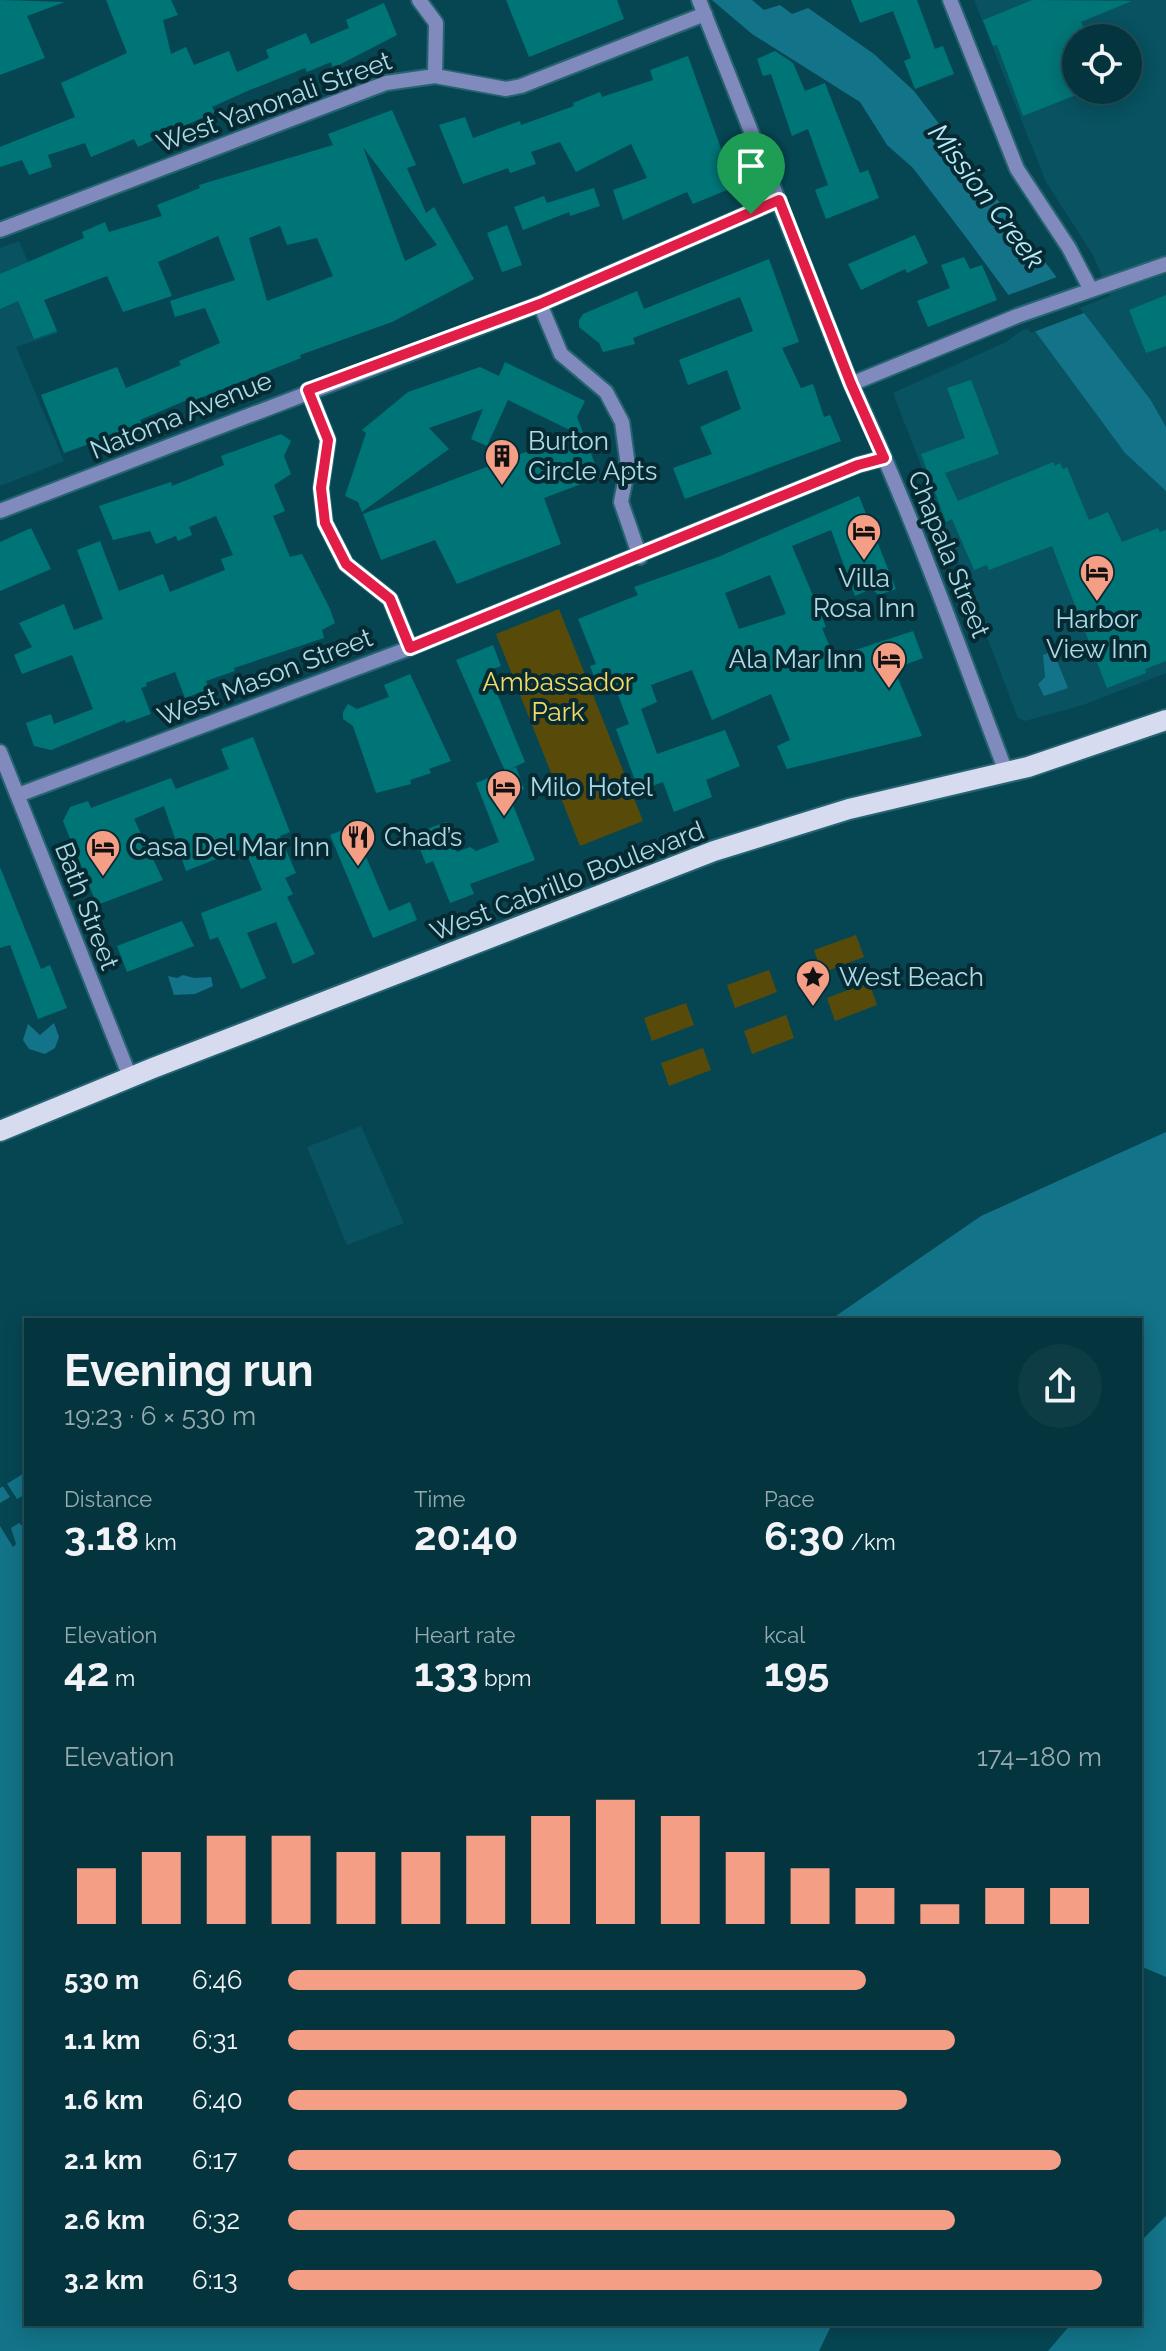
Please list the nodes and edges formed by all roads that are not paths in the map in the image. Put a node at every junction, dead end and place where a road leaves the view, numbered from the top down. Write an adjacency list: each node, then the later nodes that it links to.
1 (419, 0): 4 (street)
2 (950, 0): 8 (street)
3 (702, 7): 4 (street, West Yanonali Street); 5 (street, Chapala Street)
4 (435, 76): 6 (street, West Yanonali Street)
5 (779, 200): 9 (street, Natoma Avenue); 10 (street, Chapala Street)
6 (0, 230)
7 (1166, 264): 8 (street)
8 (1091, 290): 10 (street)
9 (540, 304): 11 (street, Natoma Avenue); 14 (street)
10 (851, 384): 12 (street, Chapala Street)
11 (308, 390): 13 (street, Natoma Avenue); 15 (street)
12 (884, 458): 14 (street, West Mason Street); 18 (street, Chapala Street)
13 (0, 511)
14 (640, 557): 15 (street, West Mason Street)
15 (410, 648): 19 (street, West Mason Street)
16 (1166, 720): 18 (main road, West Cabrillo Boulevard)
17 (0, 752): 19 (street, Bath Street)
18 (1006, 772): 20 (main road, West Cabrillo Boulevard)
19 (18, 795): 20 (street, Bath Street)
20 (130, 1077): 21 (main road, West Cabrillo Boulevard)
21 (0, 1131)

